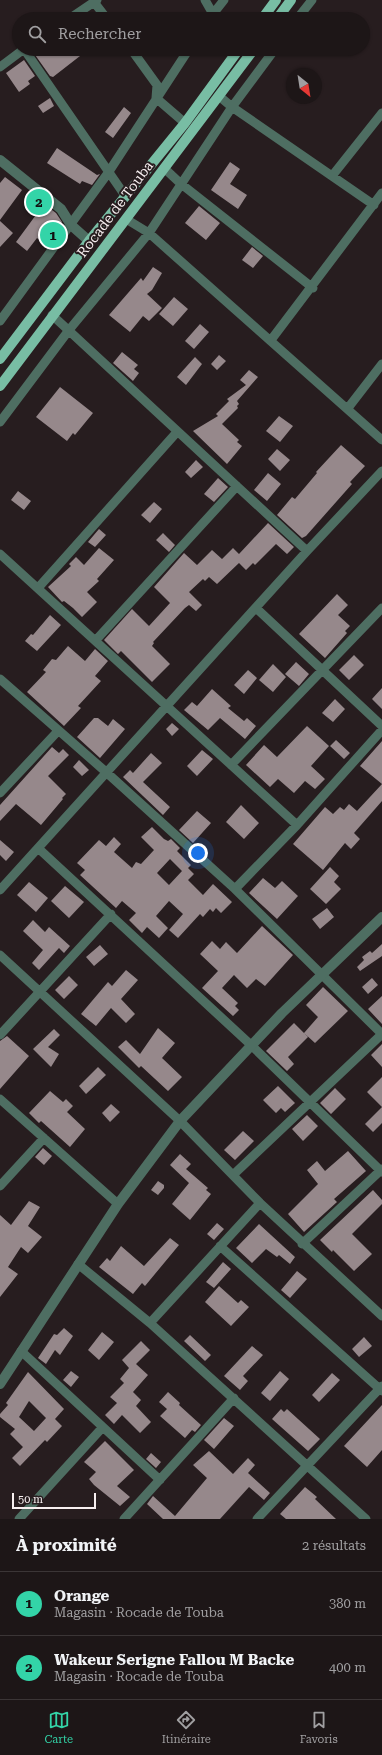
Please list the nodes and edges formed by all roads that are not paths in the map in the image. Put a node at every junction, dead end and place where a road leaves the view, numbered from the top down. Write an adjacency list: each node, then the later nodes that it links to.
1 (205, 0): 9 (street)
2 (224, 0): 10 (street)
3 (276, 0): 11 (main road)
4 (291, 0): 12 (main road)
5 (312, 0): 13 (street)
6 (96, 1): 7 (street); 8 (street)
7 (80, 12)
8 (103, 12)
9 (210, 12)
10 (214, 12)
11 (267, 12)
12 (282, 12)
13 (303, 12)
14 (15, 56): 21 (street)
15 (29, 56): 29 (street)
16 (136, 56): 23 (street)
17 (184, 56): 23 (street)
18 (234, 56): 26 (main road, Rocade de Touba)
19 (249, 56): 22 (main road, Rocade de Touba)
20 (270, 56): 24 (street)
21 (0, 67)
22 (219, 96): 24 (street); 28 (main road, Rocade de Touba)
23 (156, 98): 26 (street); 29 (street)
24 (232, 106): 30 (street); 31 (street)
25 (382, 113): 30 (street)
26 (185, 123): 33 (main road, Rocade de Touba)
27 (0, 161): 36 (street)
28 (164, 168): 31 (street); 35 (main road, Rocade de Touba)
29 (108, 173): 33 (street); 36 (street)
30 (332, 176): 34 (street)
31 (180, 183): 37 (street); 39 (street)
32 (382, 193): 34 (street)
33 (126, 197): 38 (main road, Rocade de Touba)
34 (374, 205): 39 (street)
35 (126, 219): 37 (street); 40 (main road, Rocade de Touba)
36 (71, 225): 38 (street); 41 (street)
37 (149, 233): 42 (street); 43 (street)
38 (89, 241): 44 (main road, Rocade de Touba)
39 (312, 288): 43 (street)
40 (52, 315): 42 (street); 46 (main road, Rocade de Touba)
41 (0, 321)
42 (69, 330): 48 (street); 49 (street)
43 (272, 340): 47 (street)
44 (0, 359)
45 (382, 364): 47 (street)
46 (0, 386)
47 (348, 408): 50 (street)
48 (0, 422)
49 (177, 432): 52 (street); 55 (street)
50 (382, 440)
51 (382, 471): 53 (street)
52 (237, 486): 53 (street); 58 (street)
53 (307, 550): 56 (street)
54 (0, 554): 55 (street)
55 (38, 588): 58 (street)
56 (256, 608): 59 (street); 61 (street)
57 (382, 608): 59 (street)
58 (96, 640): 61 (street)
59 (322, 671): 62 (street); 65 (street)
60 (0, 679): 64 (street)
61 (167, 707): 65 (street); 66 (street)
62 (382, 726)
63 (382, 730): 68 (street)
64 (58, 731): 66 (street); 67 (street)
65 (232, 765): 68 (street)
66 (106, 772): 69 (street); 70 (street)
67 (0, 793)
68 (297, 825): 70 (street)
69 (38, 848): 71 (street); 72 (street)
70 (235, 889): 75 (street)
71 (0, 890)
72 (111, 914): 76 (street); 79 (street)
73 (382, 918): 75 (street)
74 (0, 954): 76 (street)
75 (323, 974): 77 (street); 79 (street)
76 (40, 991): 78 (street); 82 (street)
77 (382, 1034): 81 (street)
78 (0, 1035)
79 (251, 1045): 81 (street); 82 (street)
80 (0, 1099): 83 (street)
81 (309, 1102): 84 (street); 85 (street)
82 (180, 1121): 85 (street); 88 (street)
83 (44, 1138): 86 (street); 88 (street)
84 (381, 1171): 89 (street)
85 (233, 1175): 87 (street)
86 (0, 1186)
87 (260, 1203): 89 (street); 90 (street)
88 (118, 1204): 91 (street)
89 (302, 1244): 92 (street)
90 (220, 1246): 93 (street); 96 (street)
91 (78, 1264): 93 (street); 94 (street)
92 (382, 1316)
93 (150, 1323): 97 (street)
94 (21, 1351): 95 (street); 98 (street)
95 (0, 1384)
96 (381, 1389): 99 (street)
97 (234, 1398): 99 (street); 100 (street)
98 (102, 1428): 100 (street); 101 (street)
99 (308, 1465): 103 (street); 104 (street)
100 (160, 1480): 102 (street)
101 (19, 1519)
102 (124, 1519)
103 (257, 1519)
104 (366, 1519)

